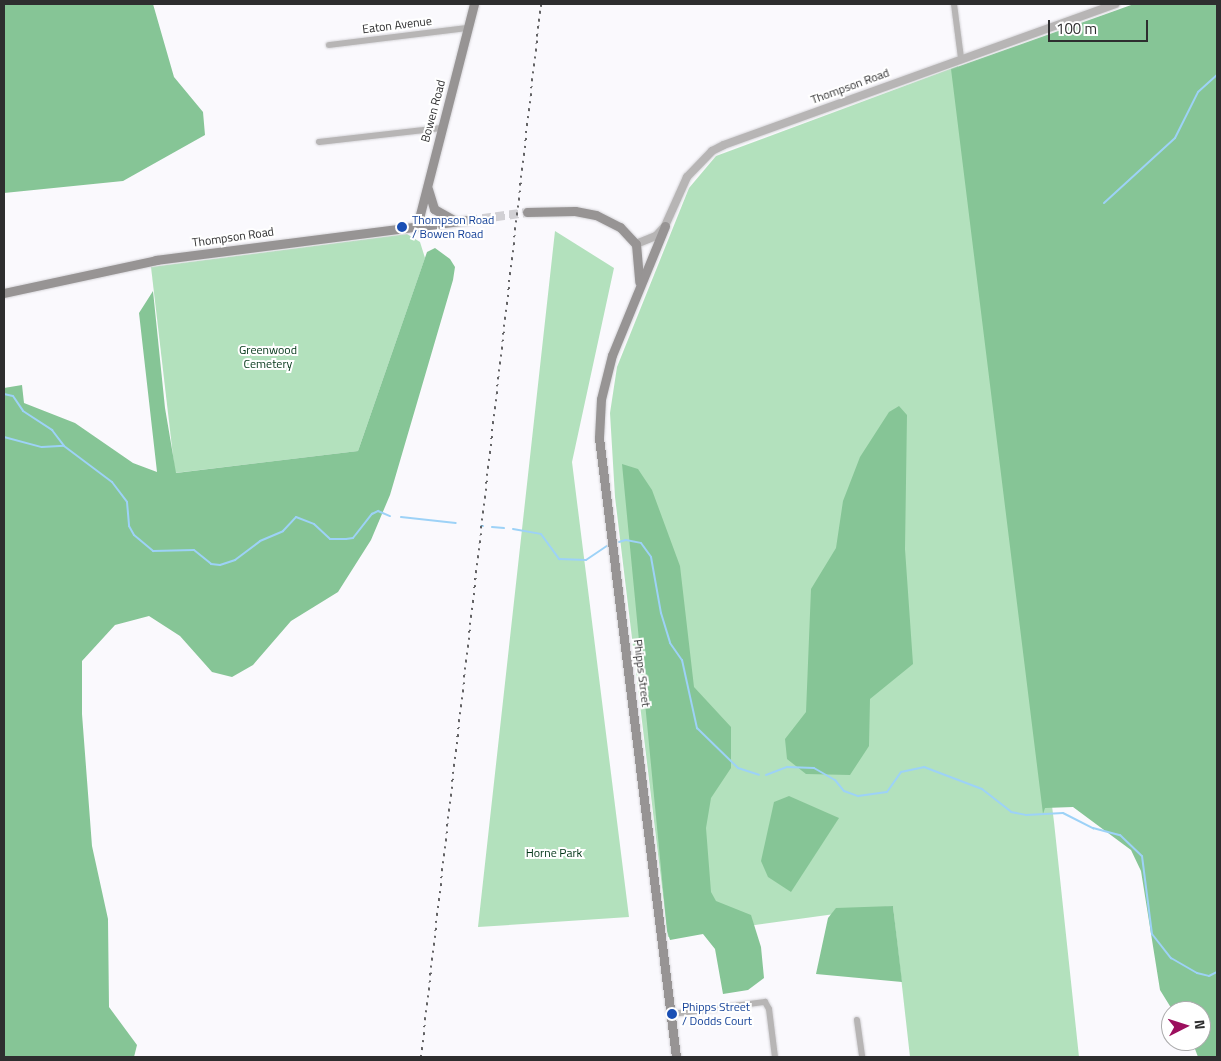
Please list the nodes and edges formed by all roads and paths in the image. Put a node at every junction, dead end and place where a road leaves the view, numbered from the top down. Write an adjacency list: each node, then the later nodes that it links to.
1 (474, 4): 4 (main road, Bowen Road)
2 (954, 4): 6 (street)
3 (1115, 4): 6 (street, Thompson Road)
4 (468, 28): 5 (street, Eaton Avenue); 7 (main road, Bowen Road)
5 (329, 45)
6 (961, 58): 12 (street, Thompson Road)
7 (441, 128): 8 (street); 9 (main road, Bowen Road)
8 (319, 142)
9 (429, 174): 11 (main road, Bowen Road); 11 (main road, Thompson Road)
10 (527, 212): 13 (main road)
11 (417, 226): 14 (main road, Thompson Road)
12 (666, 226): 13 (street); 15 (main road)
13 (636, 244): 15 (main road)
14 (4, 293)
15 (636, 296): 16 (main road, Phipps Street)
16 (672, 1014): 18 (main road, Phipps Street); 19 (street)
17 (858, 1020): 20 (street)
18 (676, 1057)
19 (775, 1057)
20 (862, 1057)

